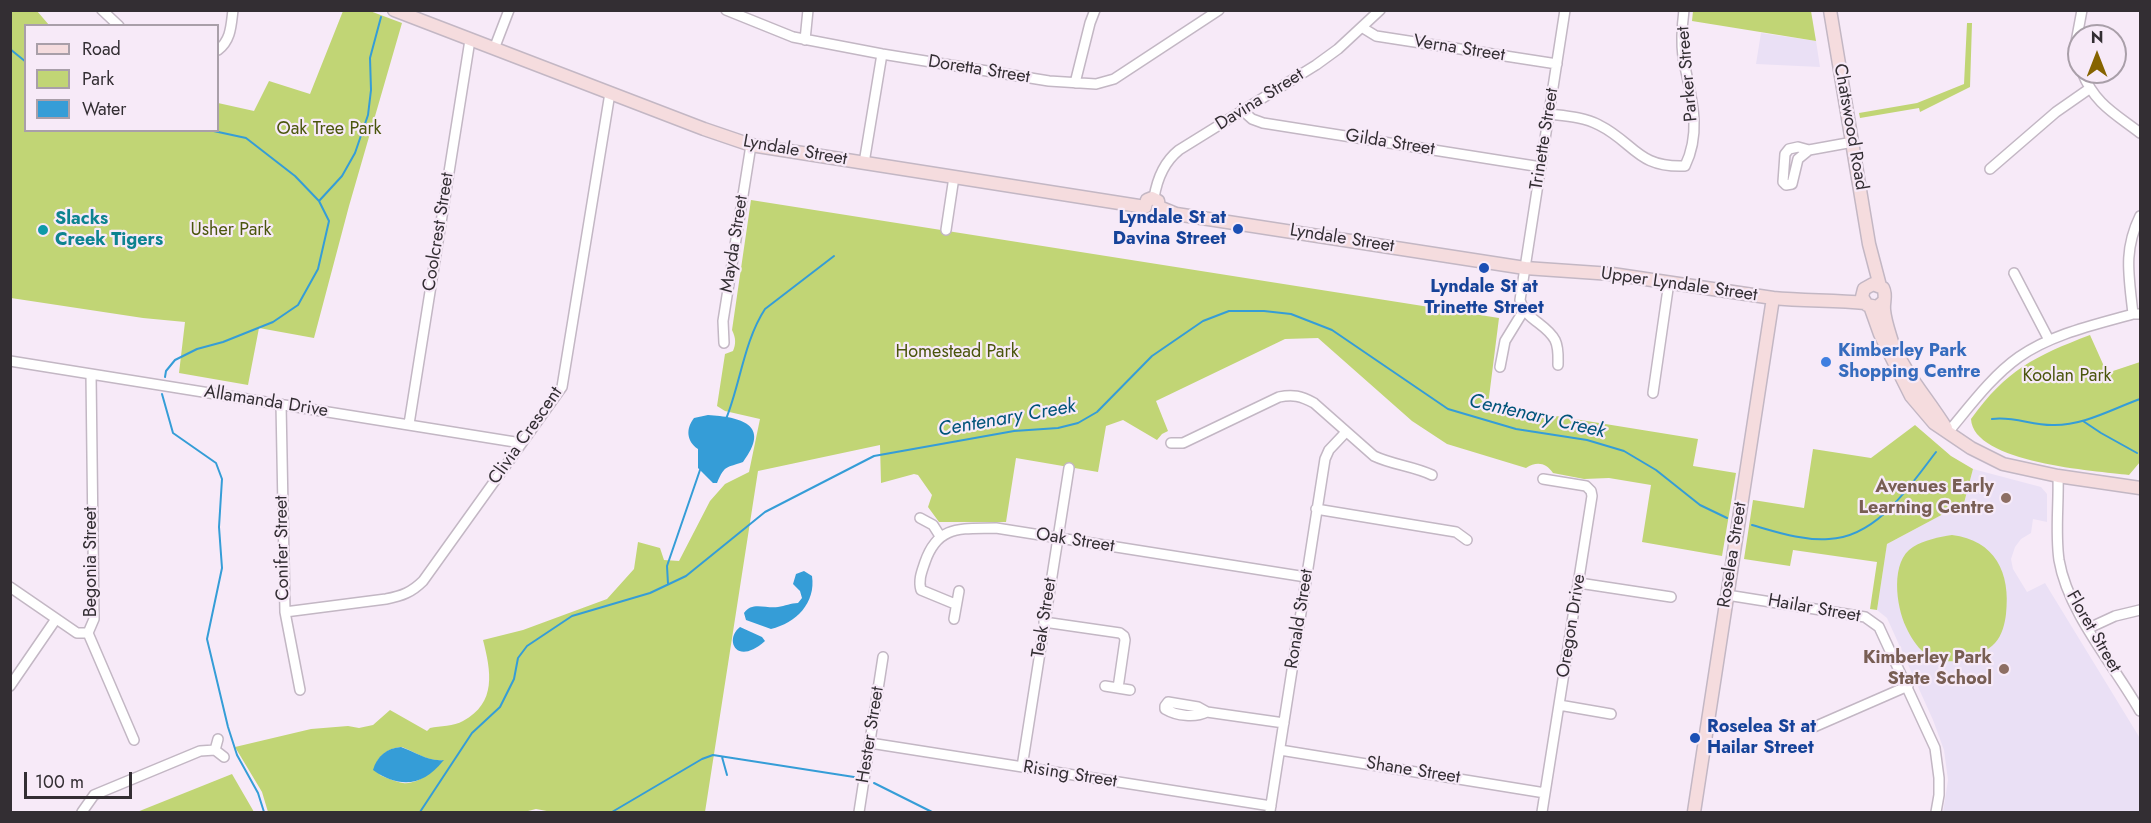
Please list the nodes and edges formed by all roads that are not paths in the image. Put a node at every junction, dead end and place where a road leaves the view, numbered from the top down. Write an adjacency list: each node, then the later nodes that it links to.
1 (102, 10): 13 (street)
2 (233, 10): 17 (street)
3 (394, 10): 15 (street, Lyndale Street)
4 (509, 10): 18 (street)
5 (726, 10): 16 (street, Doretta Street)
6 (808, 10): 16 (street)
7 (1095, 10): 21 (street)
8 (1219, 10): 21 (street, Doretta Street)
9 (1380, 10): 14 (street, Davina Street)
10 (1565, 10): 20 (street, Trinette Street)
11 (1684, 10): 26 (street, Parker Street)
12 (1830, 10): 28 (street, Chatswood Road)
13 (117, 24)
14 (1363, 28): 20 (street, Verna Street); 25 (street, Davina Street)
15 (470, 40): 18 (street, Lyndale Street); 57 (street, Coolcrest Street)
16 (805, 40): 19 (street, Doretta Street)
17 (219, 49)
18 (494, 49): 24 (street, Lyndale Street)
19 (882, 54): 21 (street, Doretta Street); 31 (street)
20 (1557, 64): 26 (street, Trinette Street)
21 (1075, 83)
22 (2087, 84): 23 (street)
23 (2089, 89): 27 (street); 33 (street)
24 (610, 93): 29 (street, Lyndale Street); 60 (street, Clivia Crescent)
25 (1242, 110): 32 (street, Gilda Street); 35 (street, Davina Street)
26 (1549, 114): 32 (street, Trinette Street)
27 (2140, 133)
28 (1853, 142): 30 (street); 38 (street, Chatswood Road)
29 (752, 145): 31 (street, Lyndale Street); 49 (street, Mayda Street)
30 (1809, 150)
31 (864, 163): 34 (street, Lyndale Street)
32 (1541, 167): 39 (street, Trinette Street)
33 (1990, 169)
34 (954, 177): 35 (street, Lyndale Street); 37 (street)
35 (1153, 204): 39 (street, Lyndale Street)
36 (2140, 216): 47 (street)
37 (946, 230)
38 (1869, 244): 42 (street, Chatswood Road); 43 (street, Chatswood Road)
39 (1525, 267): 41 (street, Upper Lyndale Street); 46 (street, Trinette Street)
40 (2014, 273): 48 (street)
41 (1669, 282): 44 (street, Upper Lyndale Street); 55 (street)
42 (1880, 286): 43 (street); 45 (street, Chatswood Road)
43 (1866, 297): 44 (street, Upper Lyndale Street); 45 (street); 54 (street, Chatswood Road)
44 (1773, 298): 76 (street, Roselea Street)
45 (1883, 302): 54 (street, Chatswood Road)
46 (1524, 310): 51 (street); 52 (street)
47 (2137, 314): 48 (street)
48 (2049, 340): 58 (street)
49 (724, 343)
50 (10, 362): 53 (street, Allamanda Drive)
51 (1558, 365)
52 (1500, 367)
53 (91, 374): 56 (street, Allamanda Drive); 85 (street, Begonia Street)
54 (1913, 390): 58 (street, Chatswood Road)
55 (1653, 393)
56 (281, 404): 57 (street, Allamanda Drive); 80 (street, Conifer Street)
57 (408, 424): 60 (street, Allamanda Drive)
58 (1948, 431): 64 (street, Chatswood Road)
59 (1346, 432): 61 (street); 63 (street); 67 (street, Ronald Street)
60 (521, 443): 80 (street, Clivia Crescent)
61 (1171, 443)
62 (1069, 468): 70 (street, Teak Street)
63 (1432, 475)
64 (2058, 476): 66 (street, Chatswood Road); 84 (street, Floret Street)
65 (1543, 479): 73 (street, Oregon Drive)
66 (2140, 488)
67 (1316, 510): 71 (street); 72 (street, Ronald Street)
68 (920, 518): 69 (street)
69 (940, 536): 70 (street, Oak Street); 78 (street)
70 (1058, 538): 72 (street, Oak Street); 83 (street, Teak Street)
71 (1467, 540)
72 (1306, 577): 97 (street, Ronald Street)
73 (1578, 583): 77 (street); 93 (street, Oregon Drive)
74 (10, 587): 81 (street)
75 (959, 591): 78 (street)
76 (1727, 595): 89 (street, Hailar Street); 111 (street, Roselea Street)
77 (1671, 597)
78 (955, 604): 82 (street)
79 (2140, 610): 84 (street)
80 (285, 612): 91 (street, Conifer Street)
81 (56, 619): 85 (street); 87 (street)
82 (954, 619)
83 (1044, 622): 90 (street); 105 (street, Teak Street)
84 (2089, 628): 94 (street, Floret Street)
85 (88, 633): 100 (street, Begonia Street)
86 (883, 657): 101 (street, Hester Street)
87 (10, 686)
88 (1105, 686): 90 (street)
89 (1908, 686): 98 (street); 112 (street, Hailar Street)
90 (1118, 688): 92 (street)
91 (300, 690)
92 (1130, 690)
93 (1559, 705): 96 (street); 106 (street, Oregon Drive)
94 (2140, 711)
95 (1207, 712): 97 (street)
96 (1611, 714)
97 (1284, 723): 103 (street, Ronald Street)
98 (1814, 728)
99 (218, 739): 102 (street)
100 (134, 740)
101 (870, 743): 105 (street, Rising Street); 109 (street, Hester Street)
102 (215, 750): 104 (street); 108 (street)
103 (1280, 750): 106 (street, Shane Street); 107 (street, Ronald Street)
104 (224, 758)
105 (1022, 767): 107 (street, Rising Street)
106 (1545, 793): 110 (street, Oregon Drive)
107 (1270, 809)
108 (82, 813)
109 (859, 813)
110 (1542, 813)
111 (1694, 813)
112 (1936, 813)

